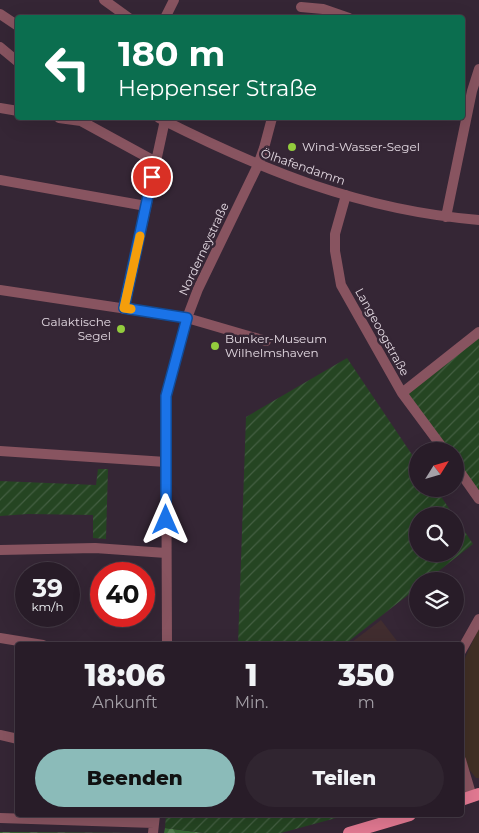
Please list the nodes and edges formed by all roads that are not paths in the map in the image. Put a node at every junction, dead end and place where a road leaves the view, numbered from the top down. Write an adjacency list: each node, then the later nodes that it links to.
1 (104, 0): 5 (street)
2 (174, 0): 6 (street)
3 (302, 3): 7 (street)
4 (0, 14): 8 (street)
5 (125, 15)
6 (166, 15)
7 (340, 15)
8 (15, 24)
9 (0, 47): 10 (street)
10 (15, 60)
11 (479, 70): 23 (street)
12 (0, 108): 13 (street)
13 (15, 110)
14 (82, 120): 18 (street)
15 (162, 120): 18 (street)
16 (164, 120): 19 (street, Ölhafendamm)
17 (271, 120): 19 (street, Norderneystraße)
18 (156, 162): 22 (street)
19 (258, 165): 21 (street, Ölhafendamm); 27 (street, Norderneystraße)
20 (0, 180): 22 (street)
21 (346, 196): 23 (street, Ölhafendamm); 30 (street, Langeoogstraße)
22 (146, 206): 26 (street)
23 (446, 217): 24 (street, Ölhafendamm)
24 (479, 220)
25 (0, 290): 26 (street)
26 (124, 308): 27 (street)
27 (187, 318): 29 (street); 33 (street, Norderneystraße)
28 (479, 332): 30 (street, Langeoogstraße)
29 (266, 341)
30 (402, 393): 31 (street, Langeoogstraße)
31 (438, 442)
32 (0, 451): 33 (street)
33 (166, 462): 37 (street, Norderneystraße)
34 (464, 478): 35 (street)
35 (479, 499)
36 (0, 550): 37 (street)
37 (166, 553): 41 (street, Norderneystraße)
38 (479, 619): 42 (street)
39 (0, 638): 40 (street)
40 (25, 642)
41 (167, 642)
42 (464, 646)
43 (0, 735): 44 (street)
44 (15, 738)
45 (464, 771): 46 (street)
46 (471, 797)
47 (403, 817): 50 (main road)
48 (0, 818): 49 (street)
49 (154, 824)
50 (349, 833)

